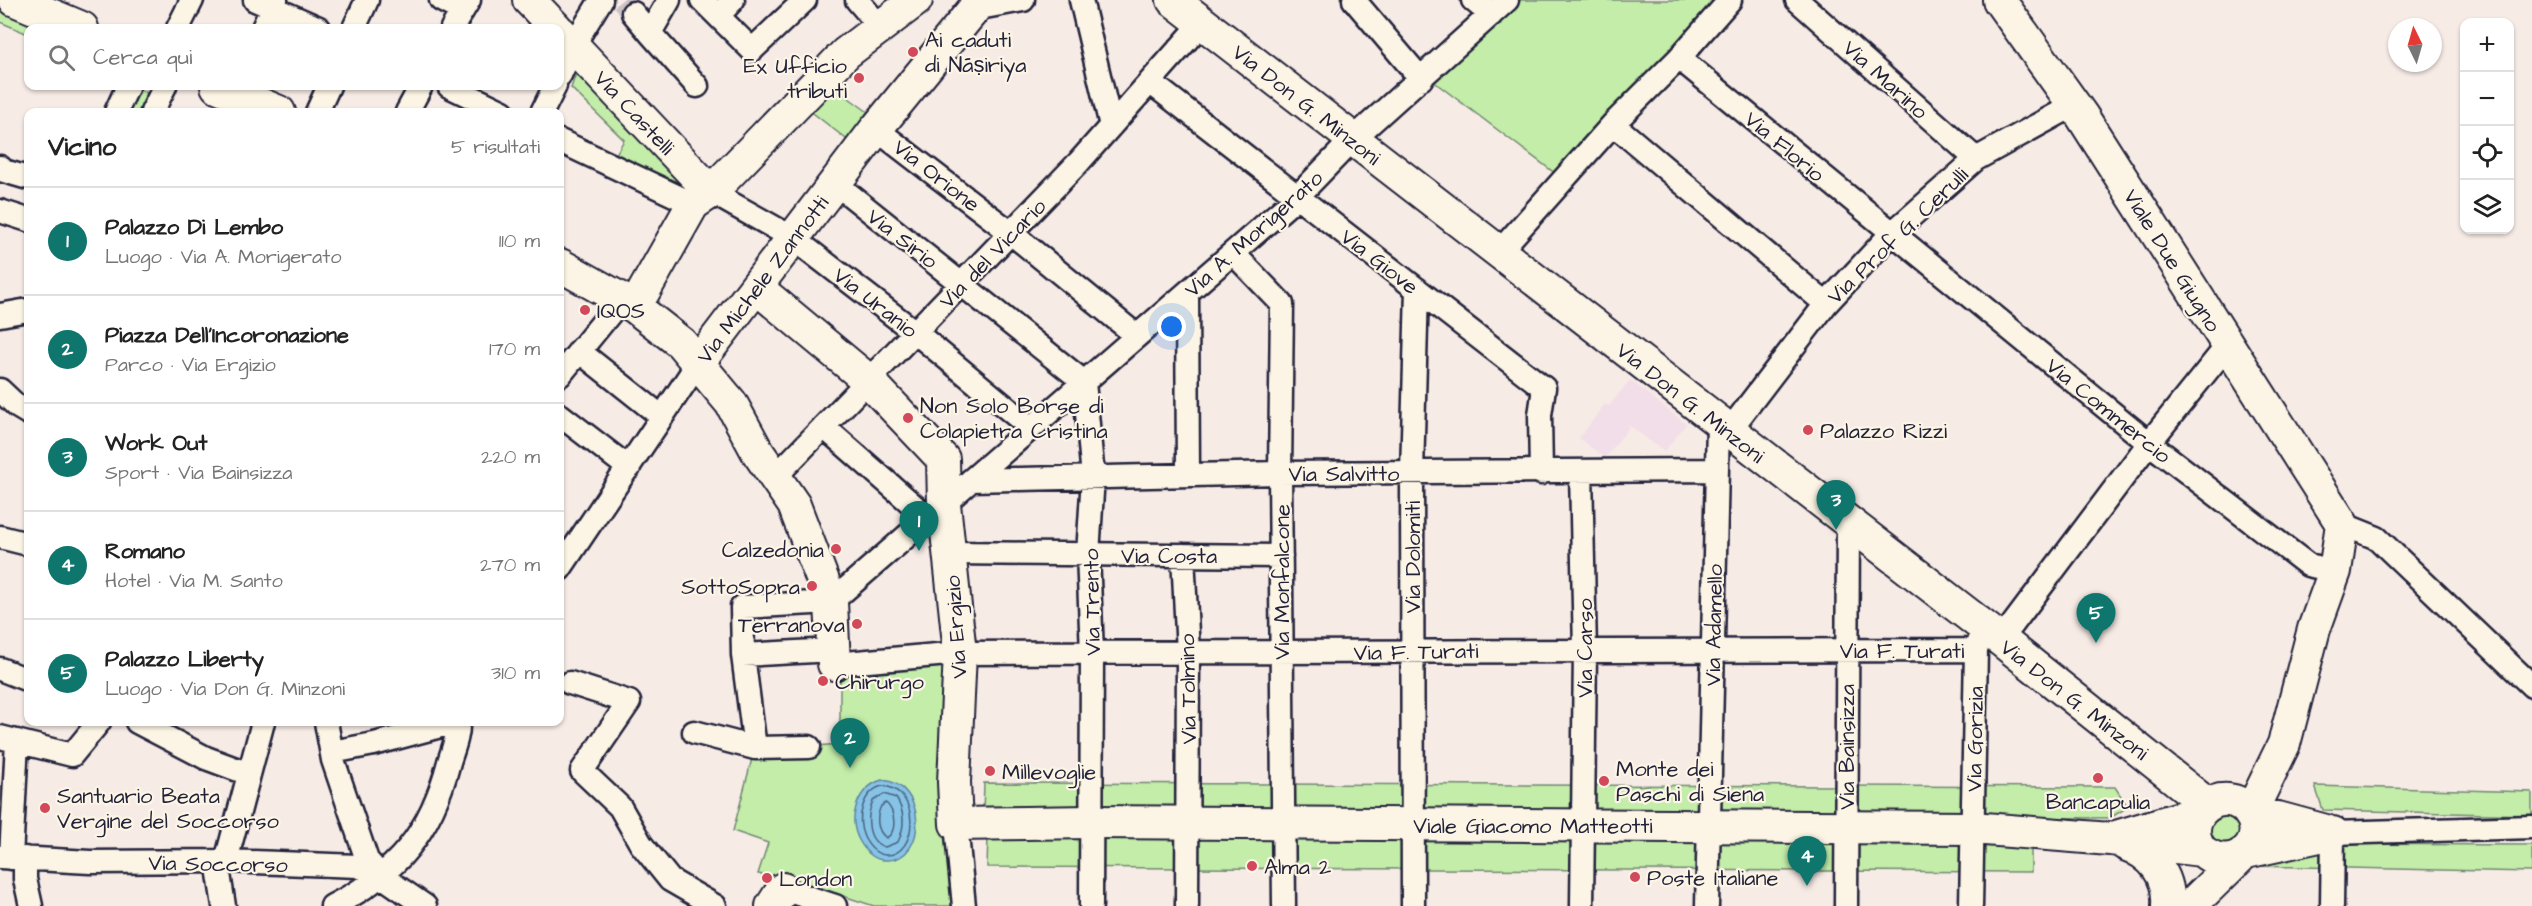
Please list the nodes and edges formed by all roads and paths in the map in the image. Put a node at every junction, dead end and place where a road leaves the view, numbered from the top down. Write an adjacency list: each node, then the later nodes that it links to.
1 (15, 0): 27 (street)
2 (192, 0): 28 (street)
3 (367, 0): 31 (street)
4 (441, 0): 24 (street)
5 (529, 0): 32 (street, Via Castelli)
6 (601, 0): 35 (street)
7 (669, 0): 34 (street)
8 (702, 0): 23 (street)
9 (805, 0): 23 (street)
10 (857, 0): 33 (street)
11 (916, 0): 33 (street)
12 (1023, 0): 21 (street)
13 (1081, 0): 57 (street)
14 (1173, 0): 26 (street, Via Don G. Minzoni)
15 (1354, 0): 38 (street)
16 (1473, 0): 22 (street)
17 (1730, 0): 37 (street)
18 (1797, 0): 61 (street, Via Marino)
19 (1999, 0): 48 (street, Viale Due Giugno)
20 (268, 3): 29 (street); 30 (street)
21 (976, 4): 58 (street, Via Michele Zannotti)
22 (1499, 7): 38 (street, Via A. Morigerato)
23 (725, 8)
24 (461, 13)
25 (633, 13): 34 (street)
26 (1202, 23): 39 (street, Via del Vicario); 59 (street, Via Don G. Minzoni)
27 (72, 24)
28 (180, 24)
29 (264, 24)
30 (311, 24)
31 (356, 24)
32 (552, 24)
33 (881, 28): 66 (street)
34 (650, 33): 40 (street)
35 (564, 35)
36 (564, 37): 66 (street, Via Castelli)
37 (1679, 58): 56 (street); 70 (street, Via Florio)
38 (1421, 79): 59 (street, Via A. Morigerato)
39 (1150, 82): 57 (street, Via del Vicario); 65 (street, Via Giove)
40 (697, 86)
41 (126, 90): 49 (street)
42 (163, 90): 50 (street)
43 (234, 90): 51 (street)
44 (326, 90): 52 (street)
45 (419, 90): 53 (street)
46 (457, 90): 54 (street)
47 (553, 90): 55 (street)
48 (2074, 105): 61 (street, Via Prof G. Cerulli); 85 (street, Viale Due Giugno)
49 (118, 108)
50 (154, 108)
51 (271, 108)
52 (319, 108)
53 (409, 108)
54 (495, 108)
55 (544, 108)
56 (1613, 124): 72 (street); 80 (street)
57 (1111, 126): 69 (street, Via del Vicario)
58 (876, 129): 64 (street, Via Michele Zannotti); 69 (street, Via Orione)
59 (1353, 139): 65 (street, Via A. Morigerato); 72 (street, Via Don G. Minzoni)
60 (564, 143): 66 (street, Via Uranio)
61 (1976, 159): 70 (street, Via Prof G. Cerulli)
62 (0, 167): 63 (street)
63 (24, 177)
64 (835, 183): 71 (street, Via Michele Zannotti); 75 (street, Via Sirio)
65 (1298, 197): 73 (street, Via A. Morigerato); 77 (street, Via Giove)
66 (702, 198): 71 (street, Via Uranio); 79 (street)
67 (0, 211): 68 (street)
68 (24, 219)
69 (1011, 233): 75 (street, Via del Vicario); 84 (street, Via Orione)
70 (1891, 234): 80 (street, Via Prof G. Cerulli); 98 (street, Via Commercio)
71 (793, 238): 76 (street, Via Michele Zannotti); 83 (street, Via Uranio)
72 (1499, 252): 96 (street, Via Don G. Minzoni)
73 (1233, 253): 78 (street, Via A. Morigerato); 103 (street, Via Monfalcone)
74 (564, 267): 79 (street)
75 (962, 284): 83 (street, Via del Vicario); 90 (street, Via Sirio)
76 (756, 287): 87 (street, Via Michele Zannotti); 89 (street, Via Ergizio)
77 (1417, 289): 101 (street, Via Giove); 104 (street, Via Dolomiti)
78 (1186, 293): 84 (street, Via A. Morigerato); 105 (street)
79 (628, 303): 86 (street); 87 (street)
80 (1826, 304): 96 (street, Via Prof G. Cerulli)
81 (24, 311): 82 (street)
82 (0, 315)
83 (915, 332): 89 (street, Via del Vicario); 97 (street, Via Uranio)
84 (1137, 336): 90 (street, Via A. Morigerato)
85 (2227, 346): 98 (street); 111 (street, Viale Due Giugno)
86 (579, 351): 88 (street); 93 (street)
87 (698, 363): 93 (street, Via Michele Zannotti); 106 (street)
88 (564, 370)
89 (868, 381): 95 (street, Via del Vicario); 109 (street, Via Ergizio)
90 (1084, 382): 97 (street, Via A. Morigerato); 107 (street, Via Trento)
91 (0, 390): 92 (street)
92 (24, 411)
93 (662, 417): 99 (street, Via Michele Zannotti)
94 (564, 418): 99 (street)
95 (824, 427): 106 (street, Via del Vicario); 109 (street)
96 (1724, 427): 100 (street, Via Adamello); 110 (street, Via Don G. Minzoni)
97 (1031, 428): 108 (street, Via A. Morigerato)
98 (2149, 443): 119 (street, Via Commercio); 121 (street)
99 (629, 468): 118 (street, Via Michele Zannotti)
100 (1716, 470): 102 (street, Via Salvitto); 125 (street, Via Adamello)
101 (1541, 472): 102 (street, Via Salvitto); 104 (street, Via Salvitto)
102 (1581, 472): 124 (street, Via Carso)
103 (1280, 473): 104 (street, Via Salvitto); 105 (street, Via Salvitto); 117 (street, Via Monfalcone)
104 (1412, 473): 123 (street, Via Dolomiti)
105 (1188, 475): 107 (street, Via Salvitto)
106 (776, 477): 120 (street)
107 (1094, 477): 108 (street, Via Salvitto); 115 (street, Via Trento)
108 (971, 480): 109 (street, Via A. Morigerato)
109 (936, 511): 114 (street, Via Ergizio); 120 (street, Via A. Morigerato)
110 (1848, 523): 121 (street, Via Don G. Minzoni); 122 (street, Via Bainsizza)
111 (2342, 524): 119 (street); 135 (street)
112 (0, 537): 113 (street)
113 (24, 543)
114 (949, 553): 115 (street, Via Costa); 126 (street, Via Ergizio)
115 (1088, 554): 116 (street, Via Costa); 127 (street, Via Trento)
116 (1183, 555): 117 (street, Via Costa); 128 (street, Via Tolmino)
117 (1281, 556): 129 (street, Via Monfalcone)
118 (564, 563)
119 (2335, 572): 144 (street)
120 (831, 602): 130 (street); 131 (street)
121 (1987, 640): 122 (street, Via F. Turati); 149 (street, Via Don G. Minzoni); 160 (street, Via Gorizia)
122 (1847, 650): 125 (street, Via F. Turati); 158 (street, Via Bainsizza)
123 (1413, 651): 124 (street, Via F. Turati); 129 (street, Via F. Turati); 155 (street, Via Dolomiti)
124 (1585, 651): 125 (street, Via F. Turati); 156 (street, Via Carso)
125 (1713, 651): 157 (street, Via Adamello)
126 (960, 653): 127 (street, Via F. Turati); 131 (street, Via F. Turati); 154 (street, Via Ergizio)
127 (1092, 653): 128 (street, Via F. Turati); 151 (street, Via Trento)
128 (1188, 653): 129 (street, Via F. Turati); 152 (street, Via Tolmino)
129 (1281, 653): 153 (street, Via Monfalcone)
130 (743, 655): 131 (street, Via F. Turati); 146 (street)
131 (834, 657)
132 (0, 669): 133 (street)
133 (24, 678)
134 (570, 683): 169 (street)
135 (2532, 686)
136 (96, 726): 143 (street)
137 (145, 726): 148 (street)
138 (257, 726): 148 (street)
139 (327, 726): 147 (street)
140 (442, 726): 147 (street)
141 (456, 726): 167 (street)
142 (694, 732): 146 (street)
143 (9, 739): 165 (street)
144 (2284, 744): 149 (street); 150 (street)
145 (809, 747): 146 (street)
146 (755, 748)
147 (332, 752): 167 (street)
148 (249, 774): 166 (street)
149 (2209, 806): 150 (street); 162 (street); 163 (street)
150 (2251, 816): 161 (street); 164 (street)
151 (1091, 822): 152 (street, Viale Giacomo Matteotti); 154 (street, Viale Giacomo Matteotti); 178 (street, Via Trento)
152 (1187, 823): 153 (street, Viale Giacomo Matteotti); 179 (street, Via Tolmino)
153 (1283, 823): 155 (street, Viale Giacomo Matteotti); 180 (street, Via Monfalcone)
154 (956, 824): 177 (street, Via Ergizio)
155 (1413, 824): 156 (street, Viale Giacomo Matteotti); 181 (street, Via Dolomiti)
156 (1583, 825): 157 (street, Viale Giacomo Matteotti); 182 (street, Via Carso)
157 (1708, 826): 158 (street, Viale Giacomo Matteotti); 183 (street, Via Adamello)
158 (1846, 827): 160 (street, Viale Giacomo Matteotti); 184 (street, Via Bainsizza)
159 (2532, 827): 161 (street)
160 (1972, 828): 162 (street, Viale Giacomo Matteotti); 185 (street, Via Gorizia)
161 (2333, 833): 164 (street); 187 (street)
162 (2110, 839): 163 (street); 186 (street)
163 (2202, 851): 164 (street); 170 (street)
164 (2243, 855): 170 (street)
165 (12, 858): 166 (street, Via Soccorso); 171 (street)
166 (222, 861): 167 (street, Via Soccorso); 172 (street)
167 (380, 875): 173 (street); 174 (street, Via Soccorso)
168 (778, 898): 176 (street)
169 (689, 899): 175 (street)
170 (2193, 903)
171 (31, 906)
172 (224, 906)
173 (332, 906)
174 (425, 906)
175 (716, 906)
176 (835, 906)
177 (964, 906)
178 (1091, 906)
179 (1188, 906)
180 (1284, 906)
181 (1413, 906)
182 (1582, 906)
183 (1707, 906)
184 (1846, 906)
185 (1971, 906)
186 (2168, 906)
187 (2332, 906)

